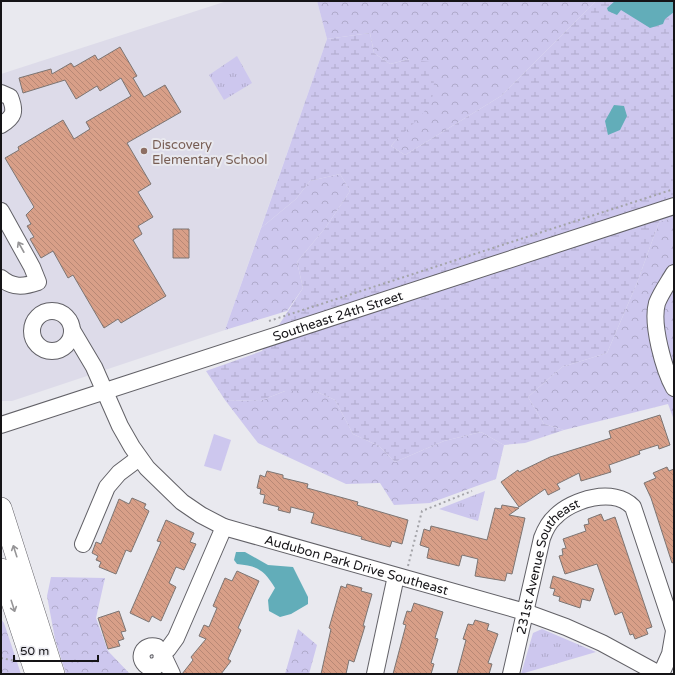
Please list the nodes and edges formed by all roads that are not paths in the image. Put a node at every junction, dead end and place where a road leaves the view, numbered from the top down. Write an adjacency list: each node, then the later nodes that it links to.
1 (1, 93): 2 (street)
2 (1, 125)
3 (674, 206): 9 (street, Southeast 24th Street)
4 (1, 211): 6 (street, one-way to 4)
5 (674, 273): 8 (street)
6 (1, 278)
7 (72, 330): 9 (street, Audubon Park Drive Southeast)
8 (674, 388)
9 (104, 392): 10 (street, Southeast 24th Street); 11 (street, Audubon Park Drive Southeast)
10 (1, 425)
11 (139, 458): 13 (street, Audubon Park Drive Southeast); 14 (street)
12 (1, 508): 20 (main road, one-way to 12)
13 (224, 527): 16 (street, Audubon Park Drive Southeast); 21 (street)
14 (83, 544)
15 (1, 568): 19 (main road, one-way to 19)
16 (400, 578): 17 (street, Audubon Park Drive Southeast); 22 (street)
17 (525, 612): 18 (street, 231st Avenue Southeast); 23 (street, 231st Avenue Southeast); 24 (street, Audubon Park Drive Southeast)
18 (674, 630): 24 (street)
19 (27, 668)
20 (54, 674)
21 (172, 674)
22 (375, 674)
23 (511, 674)
24 (660, 674)

